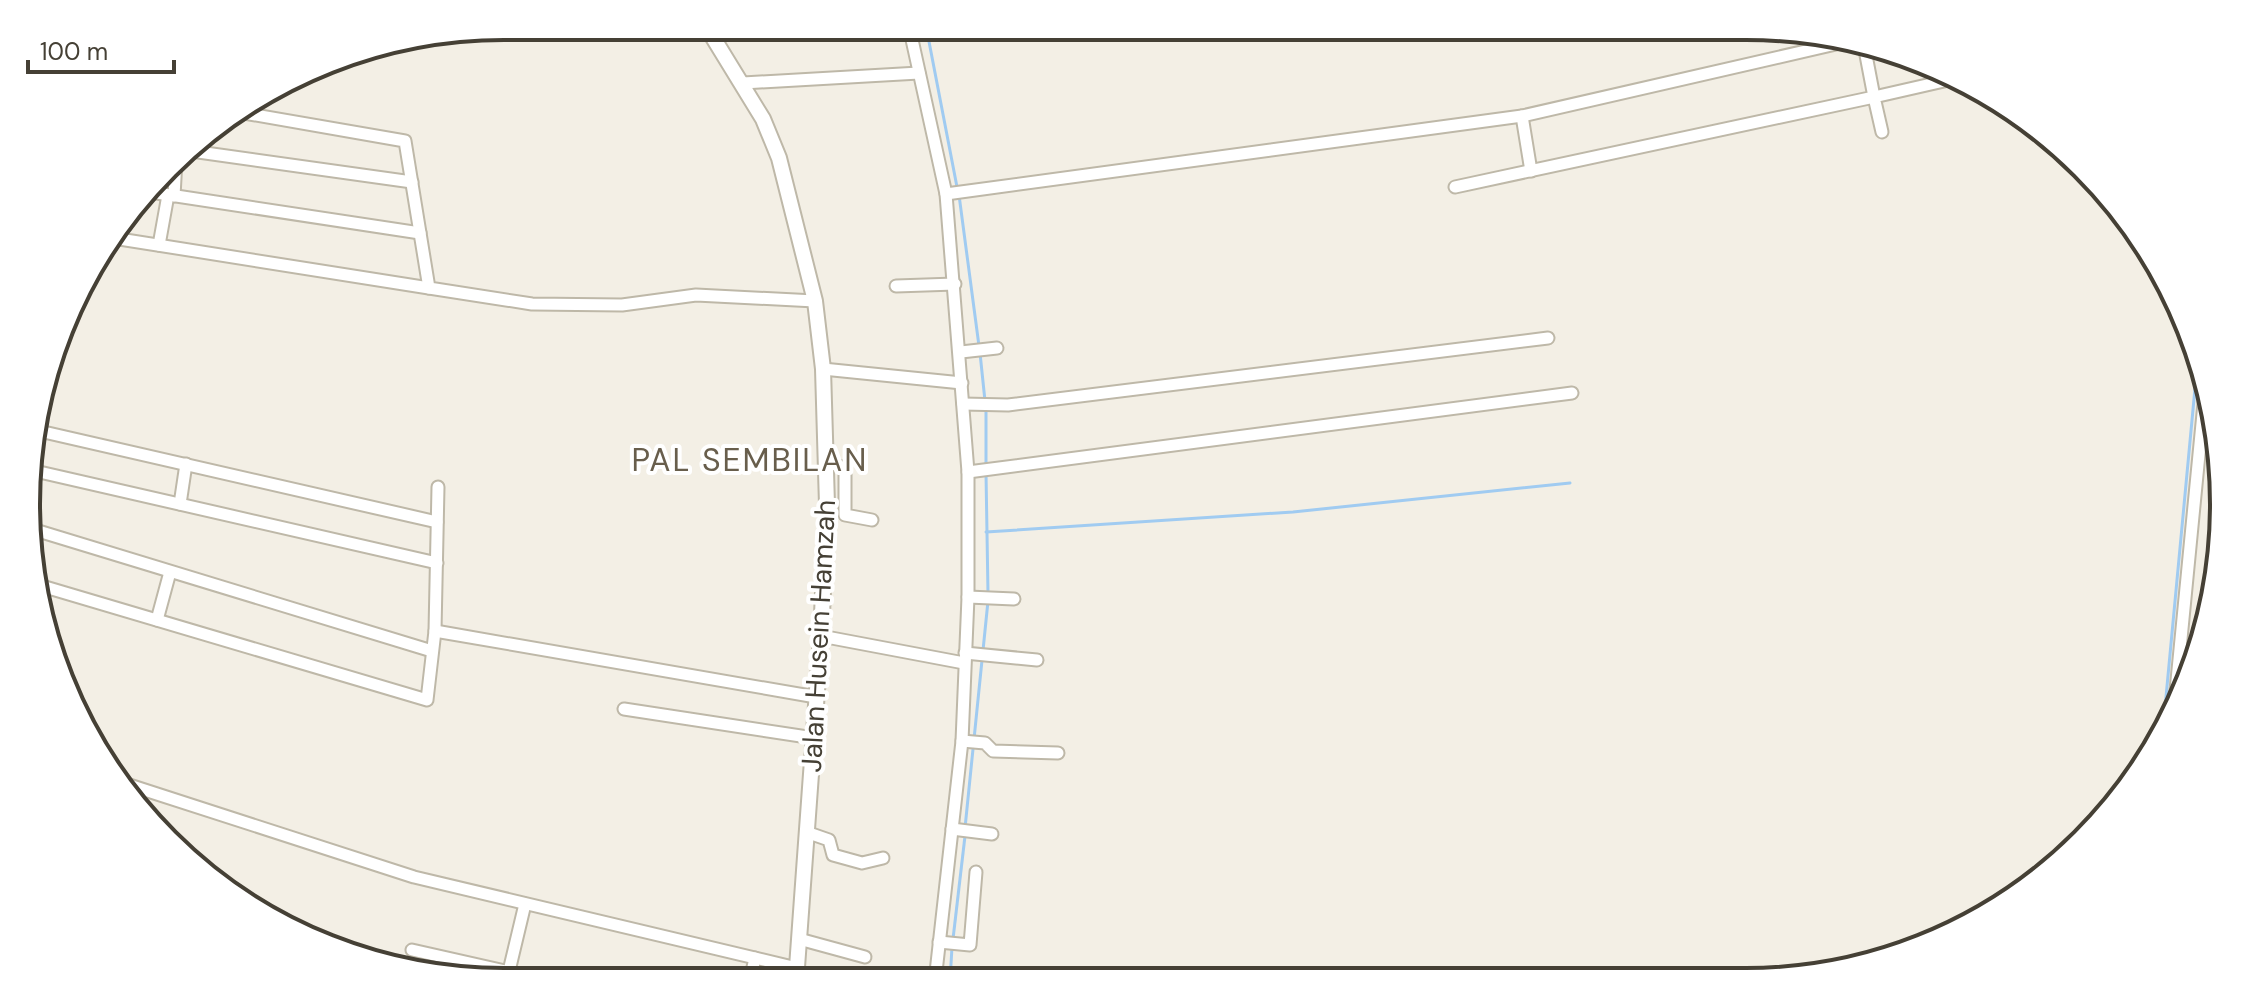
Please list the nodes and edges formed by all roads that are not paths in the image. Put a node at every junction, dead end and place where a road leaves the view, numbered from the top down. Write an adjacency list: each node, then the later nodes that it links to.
1 (715, 40): 7 (street, Jalan Husein Hamzah)
2 (912, 40): 5 (street)
3 (1824, 47): 10 (street)
4 (1866, 56): 8 (street)
5 (919, 73): 7 (street); 18 (street)
6 (1939, 82): 8 (street)
7 (743, 83): 26 (street, Jalan Husein Hamzah)
8 (1874, 97): 11 (street); 13 (street)
9 (252, 114): 15 (street)
10 (1522, 116): 13 (street); 18 (street)
11 (1882, 132)
12 (201, 152): 15 (street)
13 (1531, 171): 16 (street)
14 (173, 179): 19 (street)
15 (412, 182): 20 (street)
16 (1455, 187)
17 (159, 193): 19 (street)
18 (947, 194): 23 (street)
19 (171, 195): 20 (street); 22 (street)
20 (420, 233): 25 (street)
21 (123, 240): 22 (street)
22 (159, 245): 25 (street)
23 (955, 284): 24 (street); 29 (street)
24 (896, 286)
25 (429, 288): 26 (street)
26 (815, 301): 30 (street, Jalan Husein Hamzah)
27 (1548, 338): 33 (street)
28 (997, 348): 29 (street)
29 (962, 352): 31 (street)
30 (823, 369): 31 (street); 36 (street, Jalan Husein Hamzah)
31 (962, 383): 33 (street)
32 (1572, 393): 39 (street)
33 (965, 404): 39 (street)
34 (2202, 421): 56 (street)
35 (46, 432): 37 (street)
36 (826, 462): 42 (street); 52 (street, Jalan Husein Hamzah)
37 (186, 464): 41 (street); 43 (street)
38 (41, 472): 41 (street)
39 (970, 472): 48 (street)
40 (438, 487): 43 (street)
41 (180, 504): 45 (street)
42 (872, 520)
43 (437, 522): 45 (street)
44 (41, 532): 46 (street)
45 (437, 563): 51 (street)
46 (170, 572): 50 (street); 53 (street)
47 (48, 588): 50 (street)
48 (971, 597): 49 (street); 54 (street)
49 (1014, 599)
50 (157, 620): 53 (street)
51 (435, 631): 53 (street); 57 (street)
52 (821, 636): 54 (street); 57 (street, Jalan Husein Hamzah)
53 (432, 651)
54 (967, 656): 55 (street); 60 (street)
55 (1037, 660)
56 (2178, 675)
57 (816, 697): 59 (street, Jalan Husein Hamzah)
58 (624, 709): 59 (street)
59 (814, 738): 64 (street, Jalan Husein Hamzah)
60 (965, 741): 61 (street); 63 (street)
61 (1058, 753)
62 (137, 788): 68 (street)
63 (955, 830): 65 (street); 70 (street)
64 (806, 832): 66 (street); 69 (street, Jalan Husein Hamzah)
65 (992, 834)
66 (883, 858)
67 (976, 872): 70 (street)
68 (525, 904): 73 (street); 75 (street)
69 (799, 939): 72 (street); 78 (street, Jalan Husein Hamzah)
70 (942, 942): 79 (street)
71 (412, 950): 74 (street)
72 (865, 957)
73 (755, 958): 76 (street); 77 (street)
74 (494, 968)
75 (510, 968)
76 (753, 968)
77 (781, 968)
78 (797, 968)
79 (937, 968)

